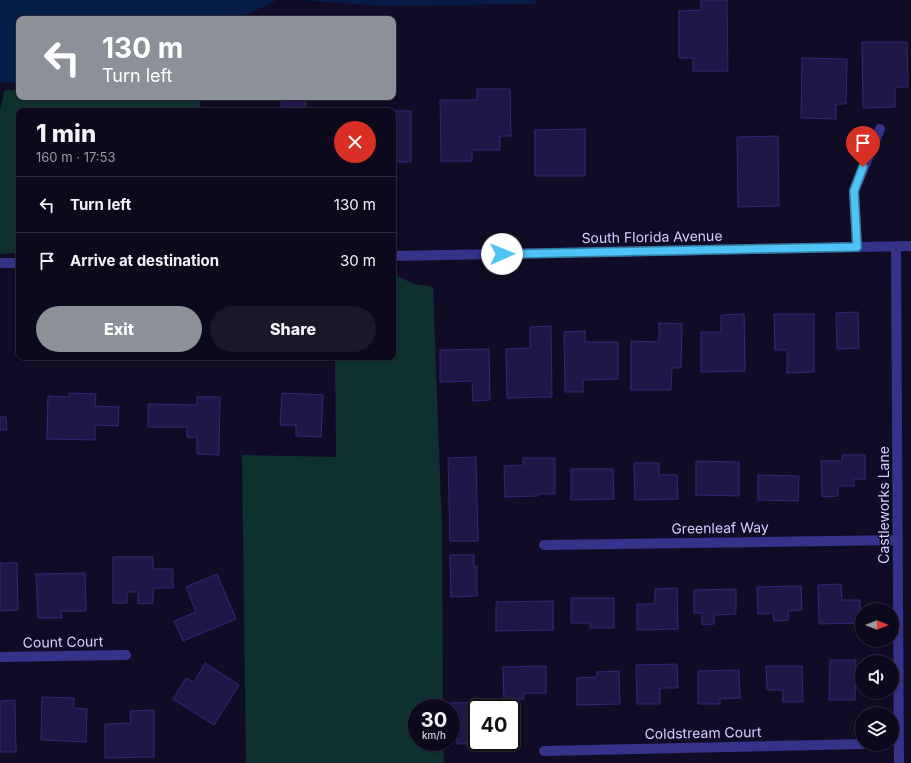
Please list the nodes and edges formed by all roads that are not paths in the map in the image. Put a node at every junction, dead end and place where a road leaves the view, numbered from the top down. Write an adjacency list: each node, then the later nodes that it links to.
1 (880, 129): 4 (street)
2 (896, 246): 3 (street, South Florida Avenue); 4 (street, South Florida Avenue); 8 (street, Castleworks Lane)
3 (911, 246)
4 (857, 247): 5 (street, South Florida Avenue)
5 (396, 256)
6 (0, 263): 7 (street)
7 (16, 263)
8 (898, 540): 9 (street, Greenleaf Way); 12 (street, Castleworks Lane)
9 (544, 545)
10 (126, 655): 11 (street, Count Court)
11 (0, 657)
12 (896, 707)
13 (855, 744): 14 (street, Coldstream Court)
14 (544, 750)
15 (897, 751): 16 (street, Castleworks Lane)
16 (899, 763)

